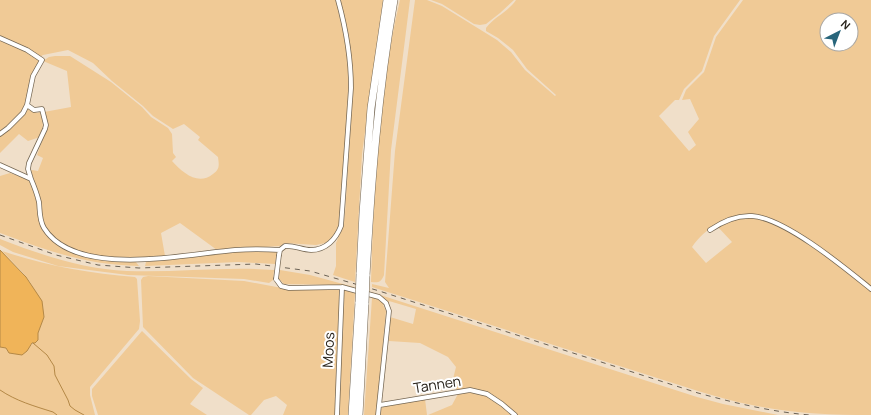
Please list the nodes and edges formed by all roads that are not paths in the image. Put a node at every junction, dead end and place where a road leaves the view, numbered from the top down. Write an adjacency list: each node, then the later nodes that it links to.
1 (338, 0): 10 (street)
2 (387, 0): 11 (highway)
3 (394, 0): 11 (highway)
4 (0, 38): 5 (street)
5 (27, 105): 6 (street); 8 (street)
6 (0, 134)
7 (0, 165): 8 (street)
8 (31, 179): 10 (street)
9 (710, 230): 13 (street)
10 (280, 252): 12 (street, bridge)
11 (363, 275): 14 (highway, bridge)
12 (342, 286): 15 (street); 16 (street, Moos)
13 (871, 289)
14 (362, 303): 17 (highway); 18 (highway)
15 (380, 405): 19 (street); 20 (street, Tannen)
16 (337, 415)
17 (352, 415)
18 (359, 415)
19 (378, 415)
20 (515, 415)

